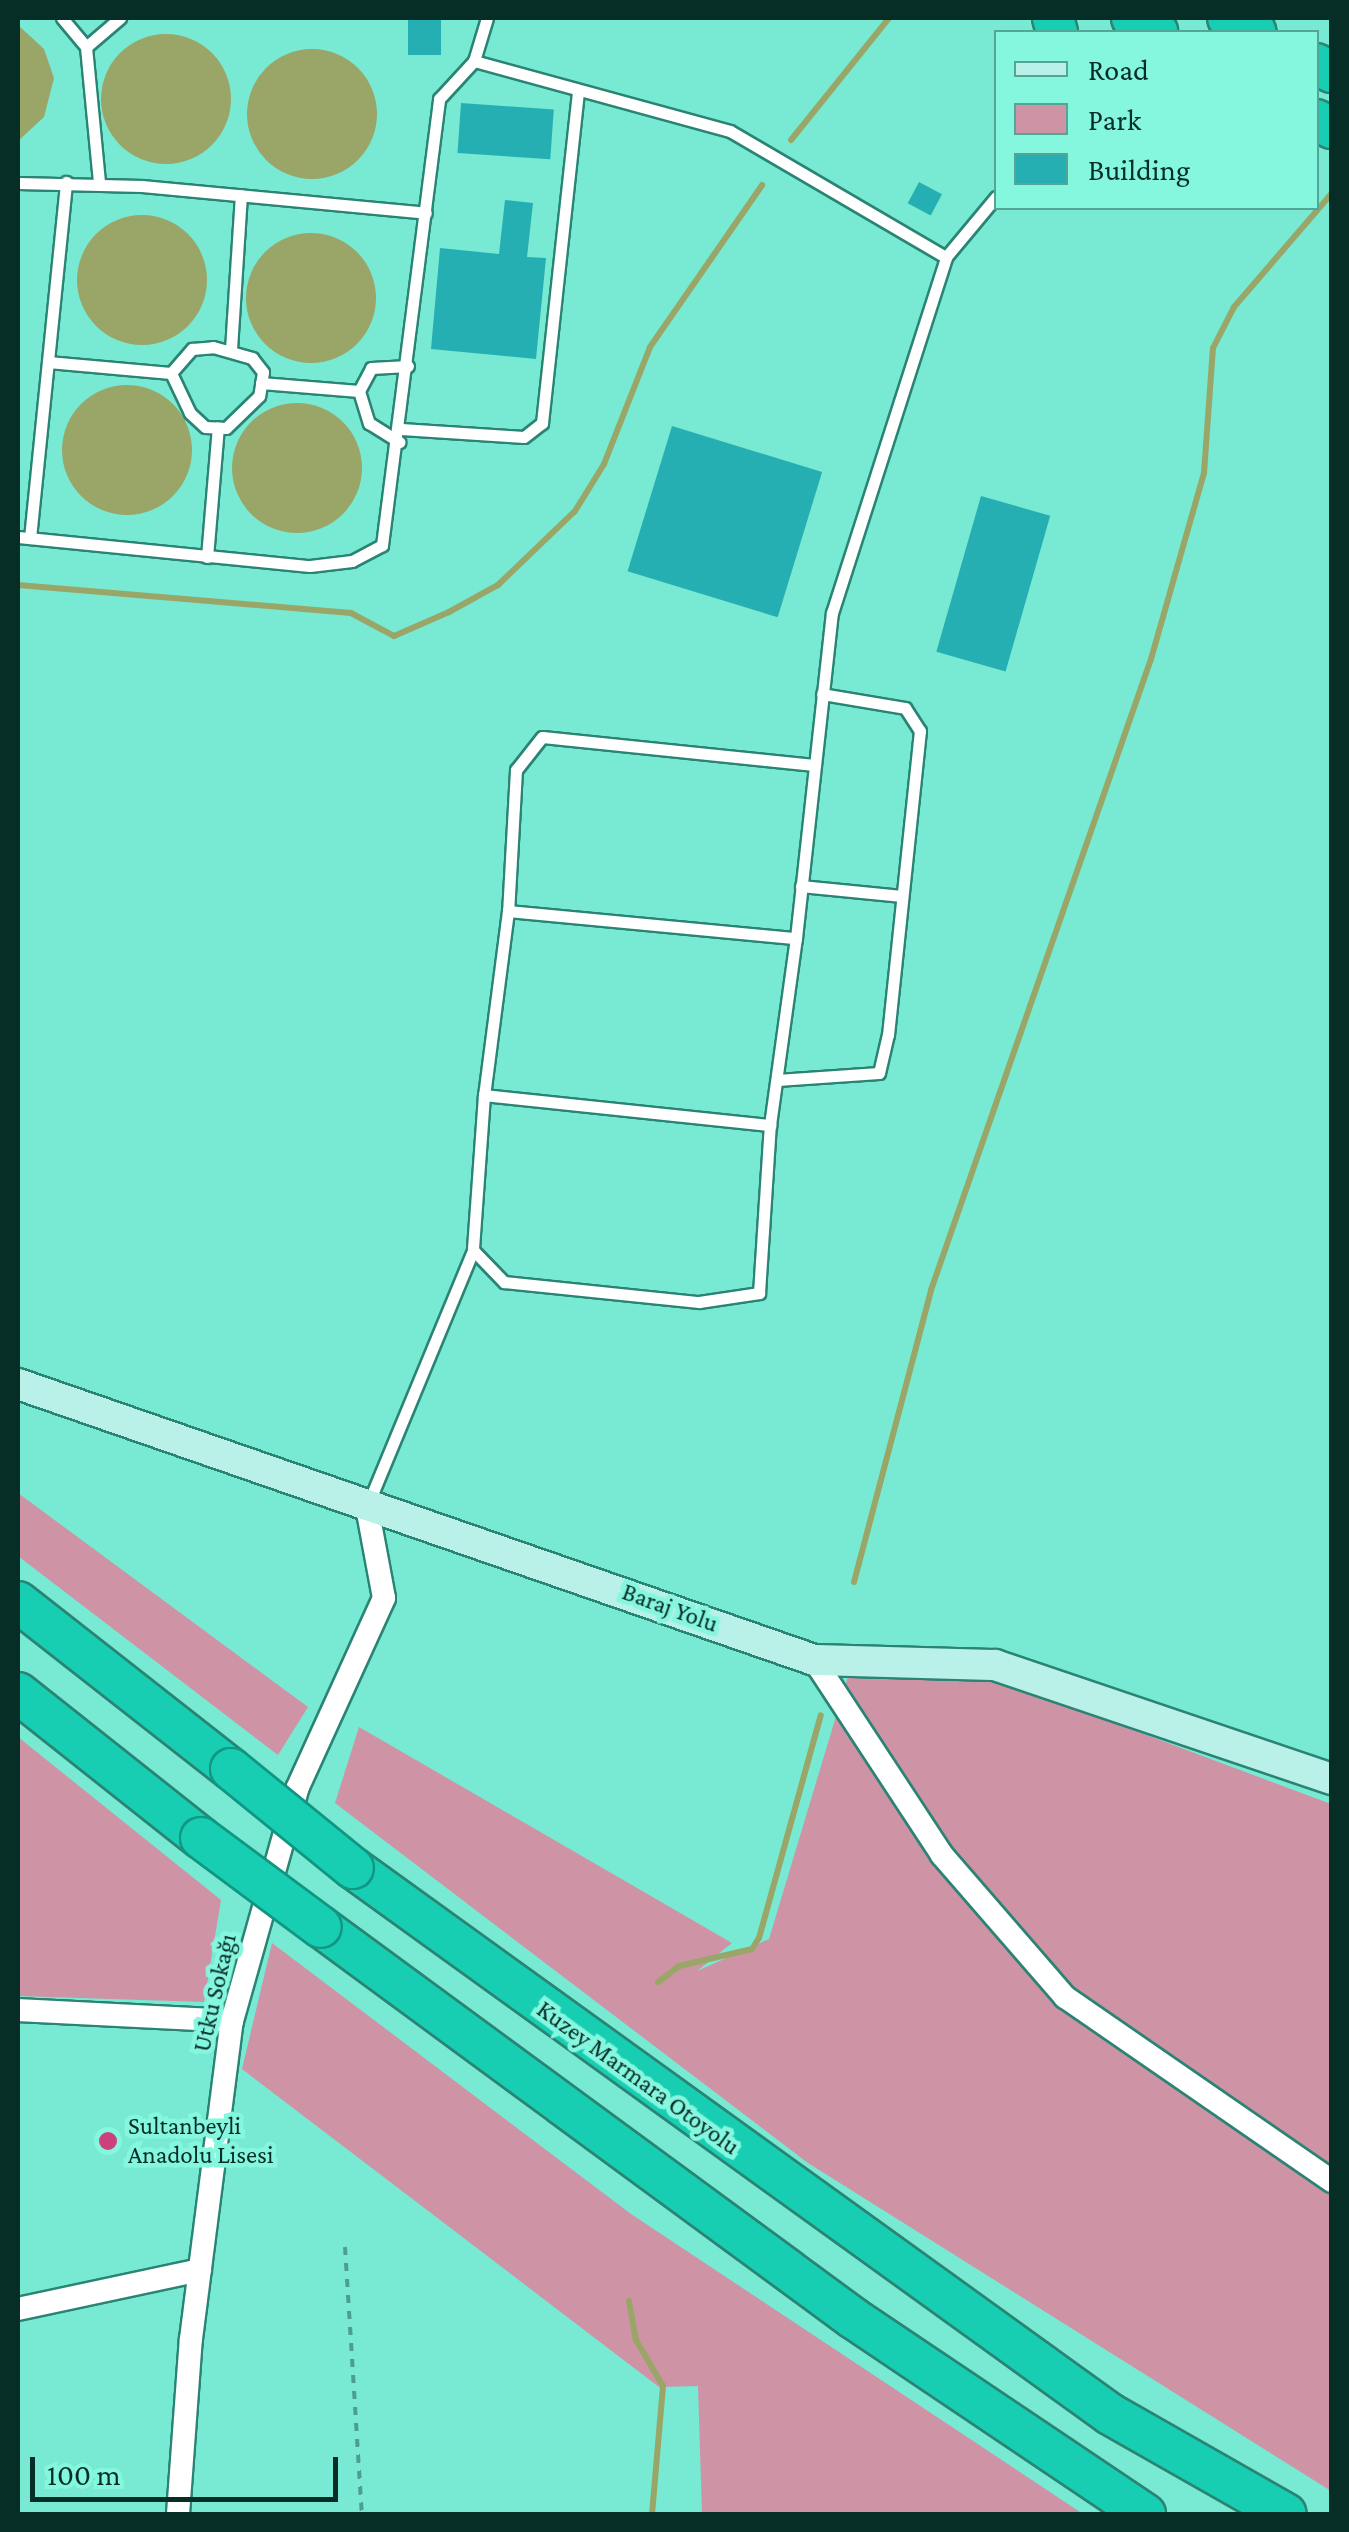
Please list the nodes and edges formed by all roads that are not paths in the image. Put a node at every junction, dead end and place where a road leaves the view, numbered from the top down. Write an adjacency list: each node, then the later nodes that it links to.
1 (62, 18): 6 (lane)
2 (120, 18): 6 (lane)
3 (487, 18): 7 (lane)
4 (1228, 18): 5 (highway)
5 (1252, 30)
6 (86, 47): 11 (lane)
7 (474, 61): 8 (lane); 14 (lane)
8 (578, 93): 15 (lane); 23 (lane)
9 (66, 182): 10 (lane); 11 (lane); 17 (lane)
10 (18, 183)
11 (99, 183): 12 (lane)
12 (241, 196): 14 (lane); 16 (lane)
13 (994, 199): 15 (lane)
14 (426, 213): 18 (lane)
15 (946, 258): 26 (lane)
16 (230, 349): 19 (lane); 20 (lane)
17 (48, 362): 19 (lane); 24 (lane)
18 (408, 366): 21 (lane); 23 (lane)
19 (171, 373): 22 (lane)
20 (261, 383): 21 (lane); 22 (lane)
21 (359, 391): 23 (lane)
22 (218, 428): 25 (lane)
23 (400, 436): 25 (lane)
24 (24, 537): 25 (lane)
25 (207, 557)
26 (822, 694): 27 (lane); 29 (lane)
27 (814, 766): 28 (lane); 30 (lane)
28 (802, 886): 29 (lane); 31 (lane)
29 (902, 896): 32 (lane)
30 (508, 911): 31 (lane); 33 (lane)
31 (796, 938): 32 (lane)
32 (776, 1080): 34 (lane)
33 (484, 1095): 34 (lane); 35 (lane)
34 (770, 1125): 35 (lane)
35 (473, 1250): 37 (lane)
36 (18, 1384): 37 (street, Baraj Yolu)
37 (367, 1507): 39 (street, Baraj Yolu); 43 (street, Utku Sokağı)
38 (18, 1602): 49 (highway, Kuzey Marmara Otoyolu, bridge)
39 (814, 1660): 41 (street, Baraj Yolu); 44 (street)
40 (18, 1693): 48 (highway, bridge)
41 (1332, 1780)
42 (18, 2010): 43 (street)
43 (232, 2021): 45 (street, Utku Sokağı)
44 (1332, 2181)
45 (200, 2270): 46 (street); 47 (street, Utku Sokağı)
46 (18, 2308)
47 (178, 2514)
48 (1145, 2514)
49 (1286, 2514)

